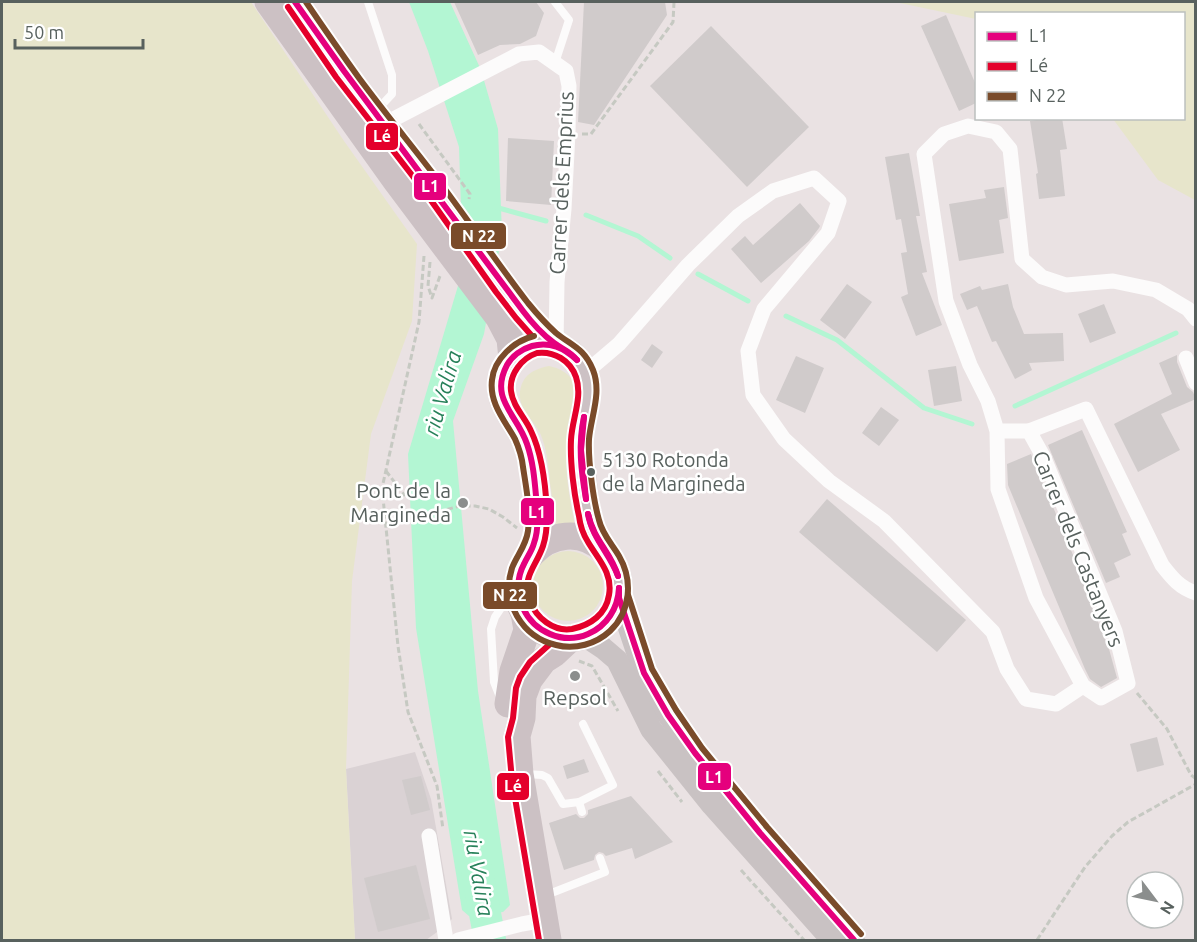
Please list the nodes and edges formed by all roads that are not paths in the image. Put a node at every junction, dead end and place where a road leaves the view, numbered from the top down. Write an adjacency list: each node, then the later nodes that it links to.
1 (268, 2): 10 (highway)
2 (295, 2): 6 (highway)
3 (368, 2): 6 (lane)
4 (555, 2): 5 (lane, Carrer dels Emprius)
5 (555, 63): 6 (street, Carrer dels Emprius); 8 (street, Carrer dels Emprius)
6 (379, 118): 8 (highway)
7 (1196, 319): 13 (street)
8 (556, 345): 10 (highway); 11 (highway)
9 (1186, 358): 12 (street)
10 (512, 359): 15 (highway)
11 (585, 373): 16 (highway); 22 (street)
12 (1196, 383)
13 (997, 431): 14 (street, Carrer dels Castanyers); 22 (street)
14 (1029, 431): 18 (street); 22 (street, Carrer dels Castanyers)
15 (525, 542): 16 (highway); 17 (highway)
16 (605, 551): 19 (highway)
17 (518, 584): 20 (highway); 23 (lane)
18 (1196, 593)
19 (619, 598): 21 (highway); 35 (main road)
20 (524, 613): 21 (highway); 23 (highway)
21 (577, 645): 25 (highway); 34 (main road)
22 (1083, 686)
23 (508, 707): 25 (highway)
24 (583, 724): 27 (lane)
25 (517, 735): 26 (highway)
26 (520, 774): 27 (lane); 31 (highway)
27 (579, 802): 28 (lane)
28 (582, 812)
29 (436, 835): 32 (street)
30 (600, 858): 31 (lane)
31 (538, 920): 33 (street)
32 (446, 940)
33 (458, 940)
34 (832, 940)
35 (854, 940)

